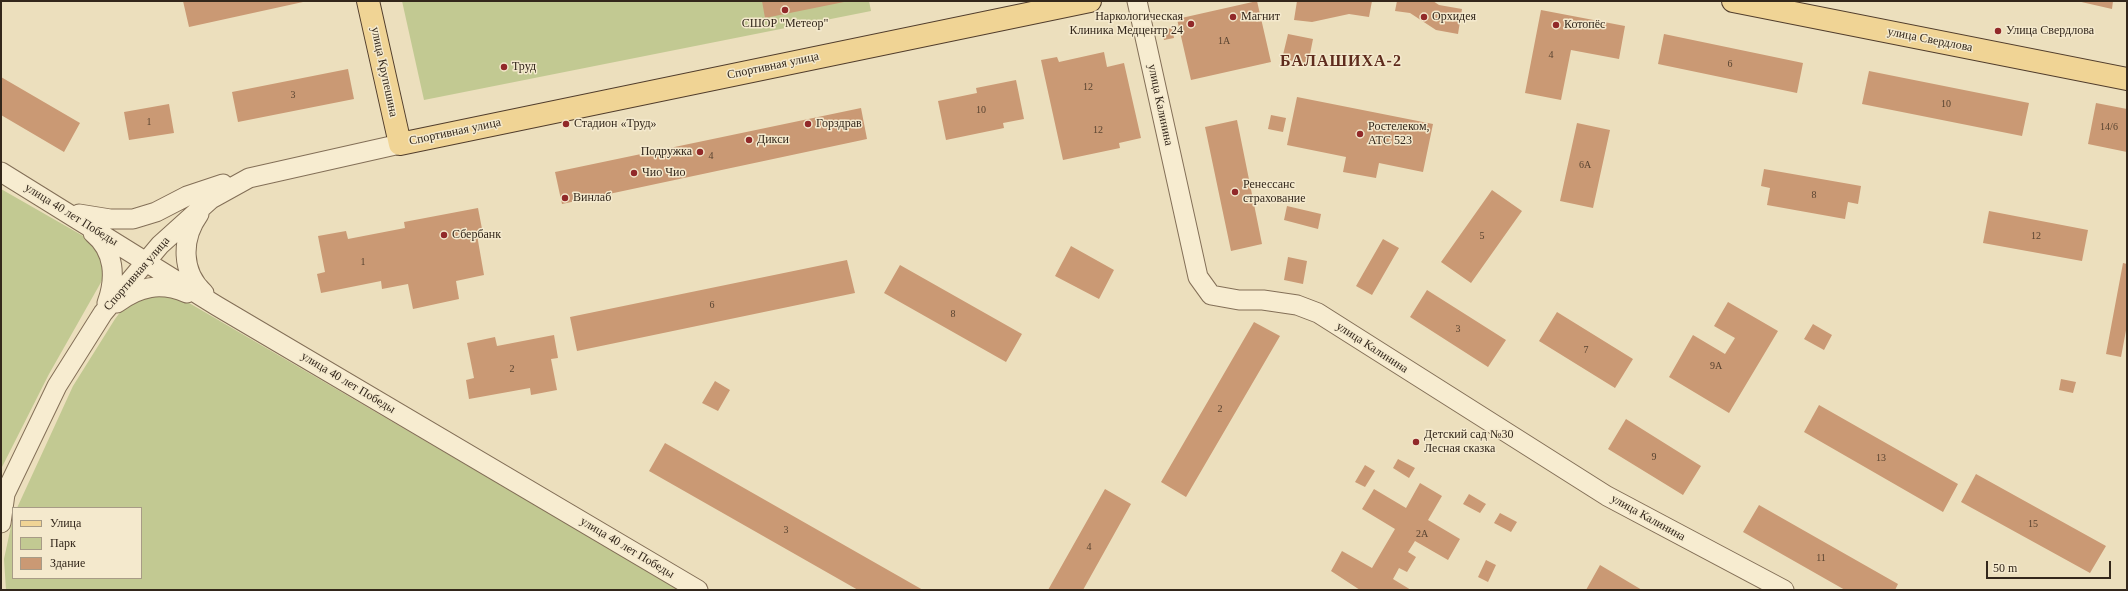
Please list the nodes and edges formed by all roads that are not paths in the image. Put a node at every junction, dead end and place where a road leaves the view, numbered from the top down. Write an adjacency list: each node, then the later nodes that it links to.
1 (368, 1): 6 (main road, улица Крупешина)
2 (1090, 1): 6 (main road, Спортивная улица)
3 (1137, 1): 17 (street, улица Калинина)
4 (1733, 1): 5 (main road, улица Свердлова)
5 (2127, 79)
6 (400, 144): 8 (street, Спортивная улица)
7 (1, 172): 10 (street, улица 40 лет Победы)
8 (249, 178): 9 (street, Спортивная улица); 10 (street)
9 (211, 199): 11 (street, Спортивная улица); 12 (street)
10 (60, 208): 11 (street, улица 40 лет Победы); 13 (street)
11 (146, 261): 12 (street, улица 40 лет Победы); 13 (street, Спортивная улица)
12 (217, 306): 13 (street); 16 (street, улица 40 лет Победы)
13 (103, 313): 14 (street, Спортивная улица)
14 (3, 495): 15 (street, Спортивная улица)
15 (1, 523)
16 (698, 590)
17 (1784, 590)

